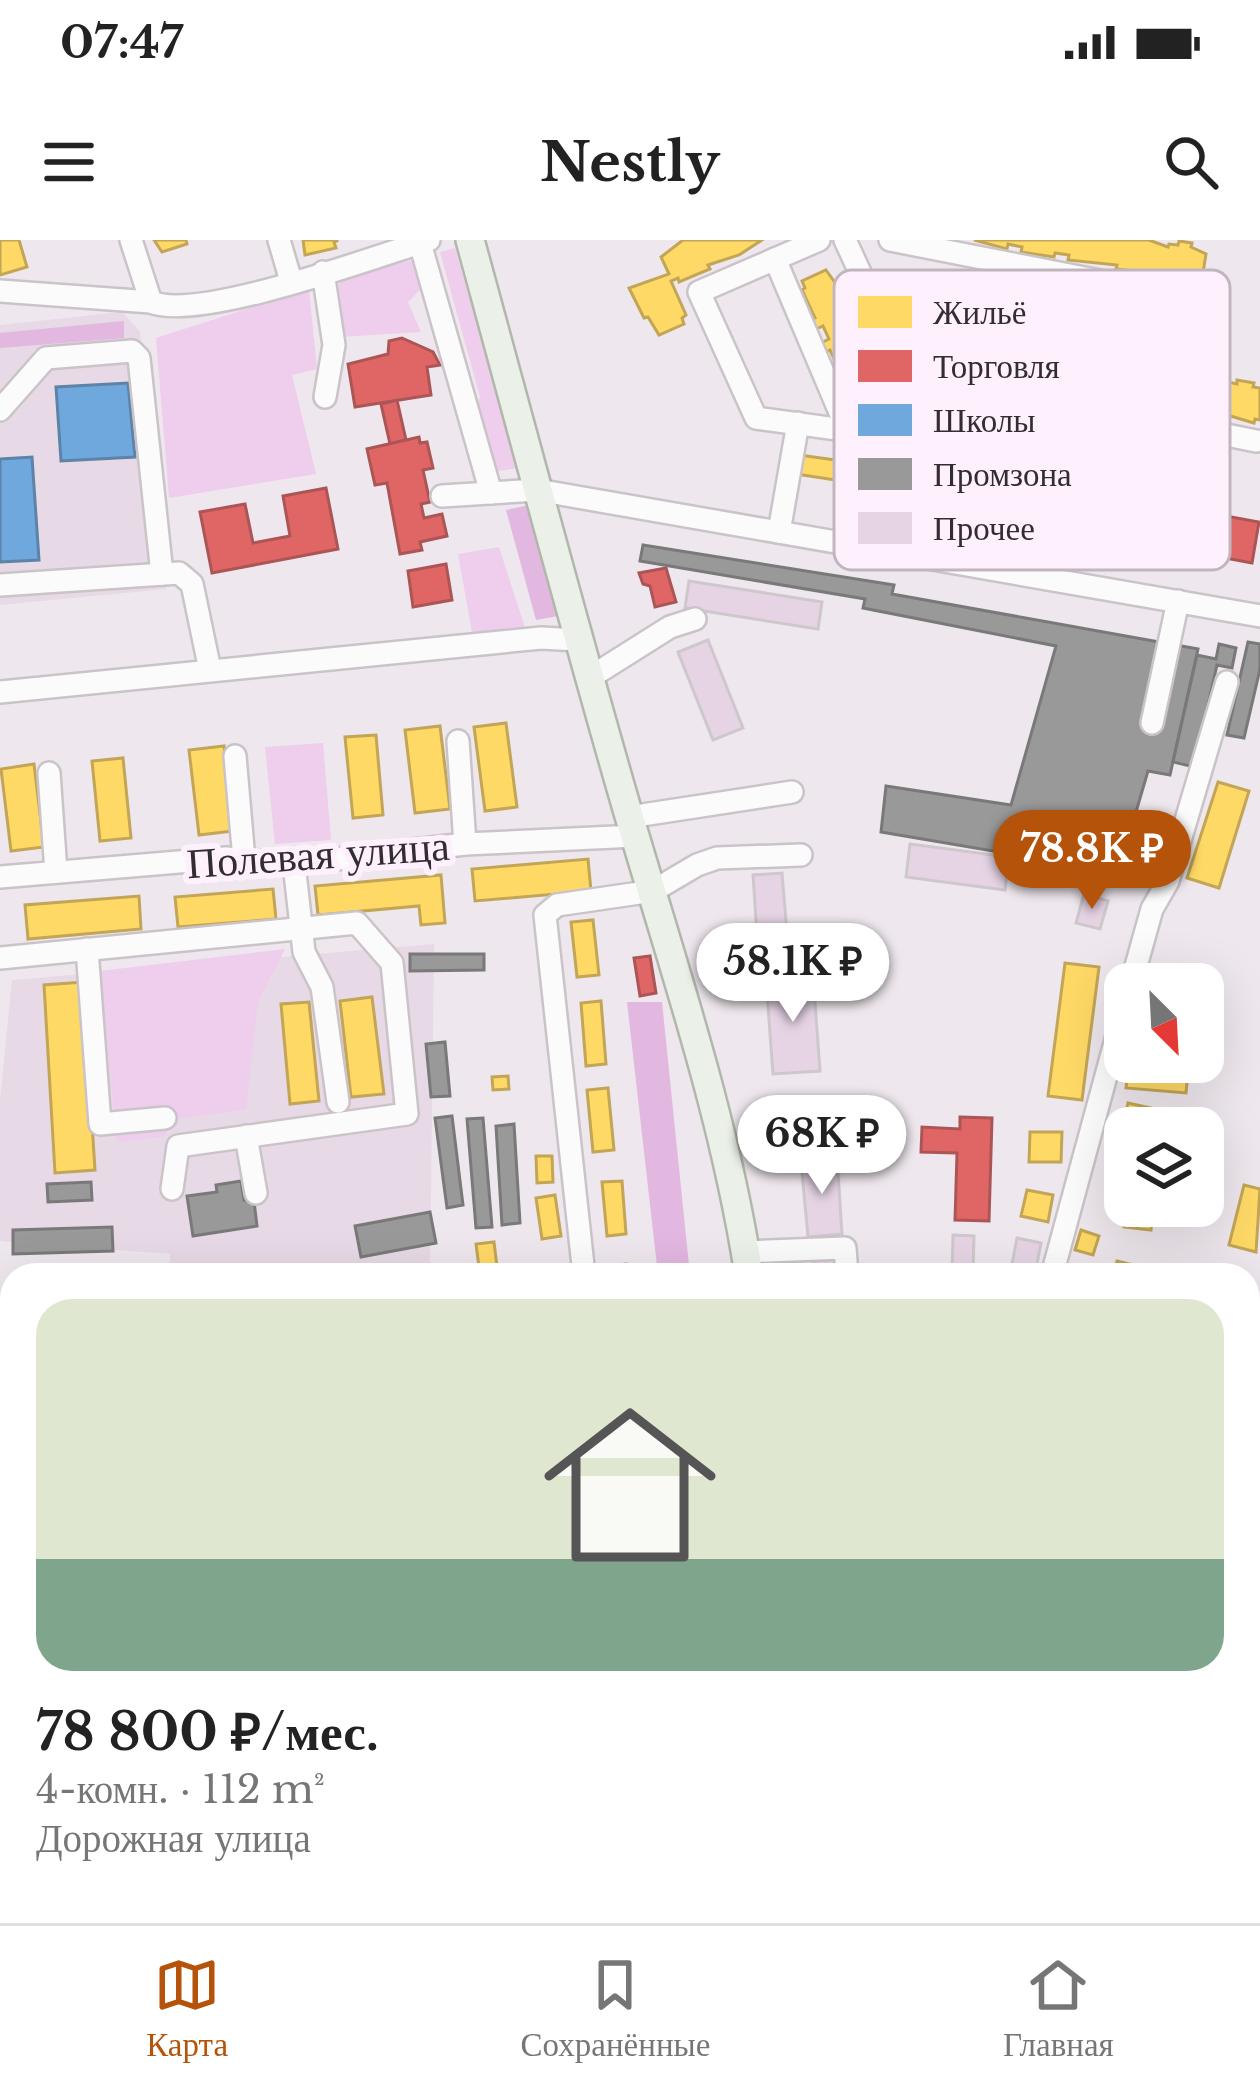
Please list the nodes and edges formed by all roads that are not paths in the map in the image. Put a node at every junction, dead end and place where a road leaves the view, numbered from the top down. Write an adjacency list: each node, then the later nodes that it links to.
1 (131, 240): 14 (street)
2 (279, 240): 12 (street)
3 (470, 240): 22 (main road)
4 (819, 240): 8 (street)
5 (845, 240): 9 (street)
6 (424, 241): 11 (street); 23 (street)
7 (901, 241): 10 (street)
8 (775, 259): 16 (street); 18 (street)
9 (859, 270)
10 (1046, 270)
11 (323, 272): 12 (street); 15 (street)
12 (291, 281): 14 (street)
13 (0, 291): 14 (street)
14 (151, 302)
15 (325, 397)
16 (834, 399)
17 (0, 410): 28 (street)
18 (798, 423): 19 (street); 25 (street)
19 (834, 428)
20 (1230, 437): 21 (street)
21 (1256, 442)
22 (537, 490): 23 (street); 25 (street); 33 (main road)
23 (491, 493): 24 (street)
24 (442, 496)
25 (779, 532): 26 (street)
26 (834, 542)
27 (998, 570): 30 (street)
28 (162, 574): 29 (street); 34 (street)
29 (0, 585)
30 (1178, 601): 31 (street); 38 (street)
31 (1260, 616)
32 (695, 619): 35 (street)
33 (578, 640): 34 (street); 35 (main road)
34 (210, 670): 37 (street)
35 (589, 678): 43 (main road)
36 (1226, 682): 54 (street)
37 (0, 692)
38 (1152, 723)
39 (458, 741): 44 (street)
40 (235, 756): 46 (street)
41 (49, 773): 48 (street)
42 (792, 792): 43 (street, Полевая улица)
43 (632, 827): 44 (street, Полевая улица); 50 (main road)
44 (465, 844): 47 (street, Полевая улица)
45 (801, 854): 50 (street)
46 (244, 860): 47 (street, Полевая улица); 48 (street, Полевая улица)
47 (295, 864): 51 (street)
48 (56, 872): 49 (street, Полевая улица)
49 (0, 877)
50 (653, 891): 61 (street); 62 (main road)
51 (303, 929): 52 (street); 56 (street); 58 (street)
52 (88, 949): 53 (street); 57 (street)
53 (0, 958)
54 (1137, 963)
55 (1104, 1083): 64 (street)
56 (338, 1102)
57 (165, 1118)
58 (246, 1136): 59 (street); 60 (street)
59 (172, 1189)
60 (256, 1193)
61 (583, 1263)
62 (747, 1263): 63 (street)
63 (846, 1263)
64 (1055, 1263)

